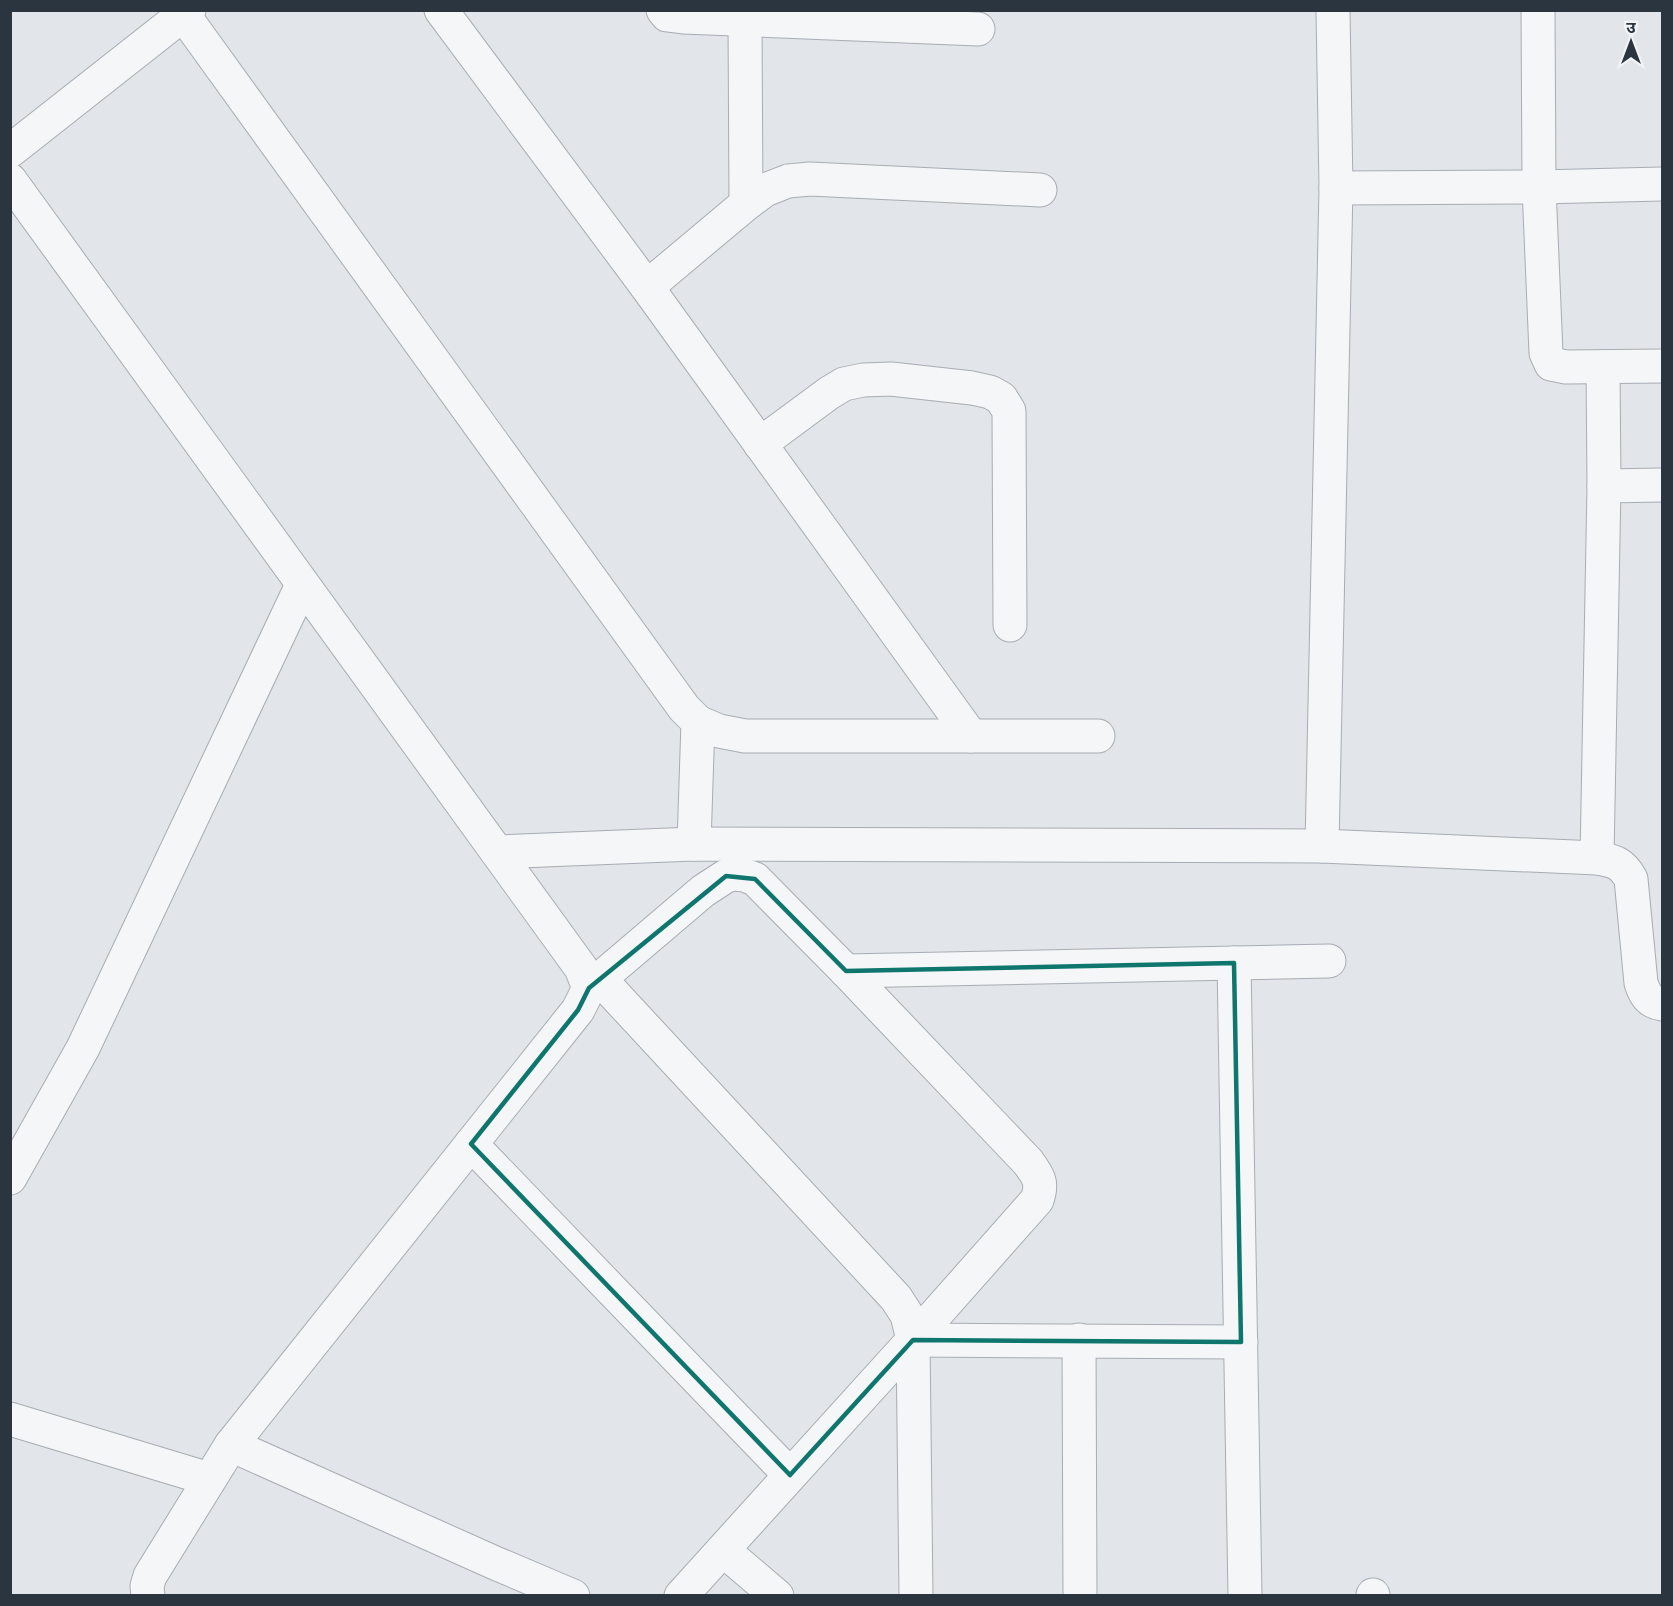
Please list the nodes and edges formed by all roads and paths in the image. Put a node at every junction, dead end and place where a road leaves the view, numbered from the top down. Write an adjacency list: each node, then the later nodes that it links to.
1 (441, 10): 15 (street)
2 (663, 10): 6 (street)
3 (1333, 10): 12 (street)
4 (1538, 10): 11 (street)
5 (184, 12): 8 (street); 23 (street)
6 (745, 20): 7 (street); 14 (street)
7 (978, 29)
8 (10, 151)
9 (10, 180): 21 (street)
10 (1662, 184): 11 (street)
11 (1539, 187): 12 (street); 17 (street)
12 (1336, 188): 27 (street)
13 (1040, 190): 14 (street)
14 (746, 204): 15 (street)
15 (647, 287): 18 (street)
16 (1662, 366): 17 (street)
17 (1603, 367): 20 (street)
18 (760, 444): 22 (street); 24 (street)
19 (1662, 485): 20 (street)
20 (1604, 486): 29 (street)
21 (302, 585): 28 (street); 36 (street)
22 (1011, 625)
23 (698, 722): 24 (street); 26 (street)
24 (971, 736): 25 (street)
25 (1098, 736)
26 (694, 843): 27 (street); 28 (street)
27 (1322, 846): 29 (street)
28 (497, 852): 33 (street)
29 (1597, 858): 34 (street)
30 (1329, 961): 31 (street)
31 (1234, 963): 32 (street); 39 (street)
32 (846, 971): 33 (street); 37 (street)
33 (594, 984): 35 (street); 37 (street)
34 (1662, 1004)
35 (471, 1144): 41 (street); 42 (street)
36 (10, 1178)
37 (914, 1340): 38 (street); 42 (street); 49 (street)
38 (1079, 1340): 39 (street); 50 (street)
39 (1240, 1341): 51 (street)
40 (10, 1419): 43 (street)
41 (231, 1444): 43 (street); 46 (street)
42 (790, 1475): 44 (street)
43 (209, 1479): 45 (street)
44 (723, 1550): 47 (street); 48 (street)
45 (148, 1596)
46 (573, 1596)
47 (681, 1596)
48 (777, 1596)
49 (916, 1596)
50 (1080, 1596)
51 (1245, 1596)

